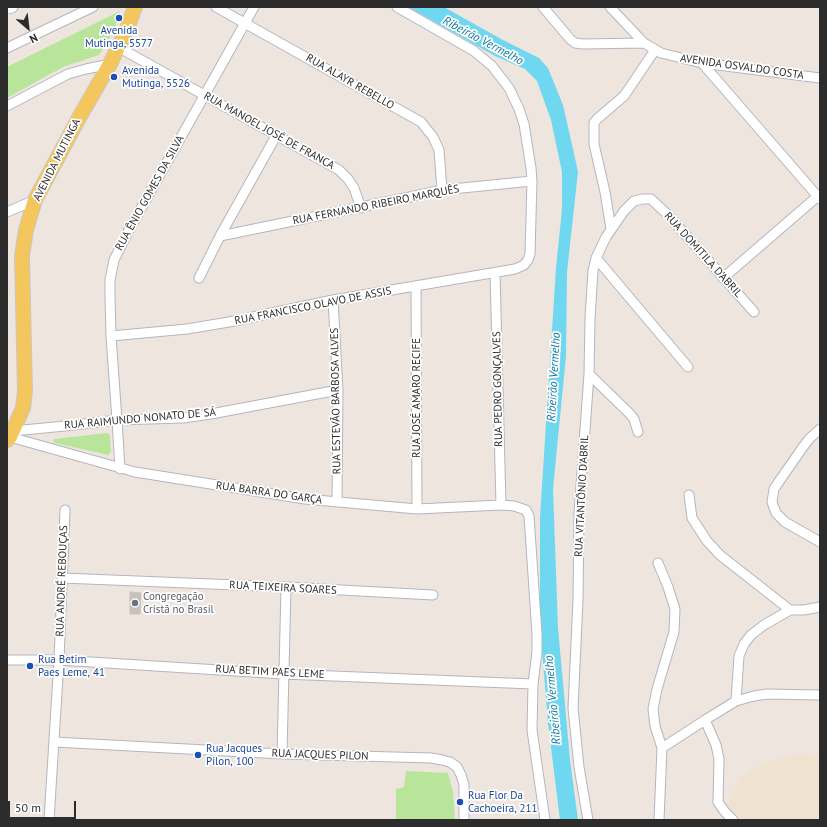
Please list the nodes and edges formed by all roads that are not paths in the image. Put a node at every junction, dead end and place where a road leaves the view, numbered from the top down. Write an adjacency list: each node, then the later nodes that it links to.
1 (12, 7): 9 (street)
2 (93, 7): 13 (street)
3 (135, 7): 12 (main road, AVENIDA MUTINGA)
4 (216, 7): 10 (street, RUA ALAYR REBELLO)
5 (254, 7): 10 (street, RUA ÊNIO GOMES DA SILVA)
6 (397, 7): 21 (street)
7 (543, 7): 11 (street)
8 (610, 7): 11 (street, AVENIDA OSVALDO COSTA)
9 (7, 8)
10 (245, 23): 18 (street, RUA ÊNIO GOMES DA SILVA); 22 (street, RUA ALAYR REBELLO)
11 (644, 43): 14 (street, AVENIDA OSVALDO COSTA)
12 (118, 47): 16 (main road, AVENIDA MUTINGA); 18 (street, RUA MANOEL JOSÉ DE FRANCA)
13 (7, 48)
14 (655, 50): 15 (street, AVENIDA OSVALDO COSTA); 28 (street)
15 (702, 63): 17 (street, AVENIDA OSVALDO COSTA); 23 (street)
16 (110, 64): 19 (street); 25 (main road, AVENIDA MUTINGA)
17 (820, 78)
18 (205, 95): 20 (street, RUA MANOEL JOSÉ DE FRANCA); 37 (street, RUA ÊNIO GOMES DA SILVA)
19 (7, 106)
20 (276, 136): 26 (street, RUA MANOEL JOSÉ DE FRANCA); 29 (street)
21 (532, 181): 22 (street, RUA FERNANDO RIBEIRO MARQUÊS); 31 (street, RUA FRANCISCO OLAVO DE ASSIS)
22 (442, 190): 26 (street, RUA FERNANDO RIBEIRO MARQUÊS)
23 (819, 197): 33 (street)
24 (651, 199): 28 (street, RUA VITANTÔNIO D'ABRIL); 33 (street, RUA DOMITILA D'ABRIL)
25 (35, 200): 27 (street); 44 (main road, AVENIDA MUTINGA)
26 (361, 208): 29 (street, RUA FERNANDO RIBEIRO MARQUÊS)
27 (7, 212)
28 (611, 229): 30 (street, RUA VITANTÔNIO D'ABRIL)
29 (220, 236): 32 (street)
30 (596, 258): 38 (street); 39 (street, RUA VITANTÔNIO D'ABRIL)
31 (495, 273): 34 (street, RUA FRANCISCO OLAVO DE ASSIS); 48 (street, RUA PEDRO GONÇALVES)
32 (199, 278)
33 (723, 278): 36 (street, RUA DOMITILA D'ABRIL)
34 (416, 286): 35 (street, RUA FRANCISCO OLAVO DE ASSIS); 49 (street, RUA JOSÉ AMARO RECIFE)
35 (333, 300): 37 (street, RUA FRANCISCO OLAVO DE ASSIS); 40 (street, RUA ESTEVÃO BARBOSA ALVES)
36 (754, 312)
37 (111, 336): 41 (street, RUA ÊNIO GOMES DA SILVA)
38 (688, 367)
39 (589, 374): 43 (street); 71 (street, RUA VITANTÔNIO D'ABRIL)
40 (338, 390): 41 (street, RUA RAIMUNDO NONATO DE SÁ); 47 (street, RUA ESTEVÃO BARBOSA ALVES)
41 (117, 420): 44 (street, RUA RAIMUNDO NONATO DE SÁ); 45 (street, RUA ÊNIO GOMES DA SILVA)
42 (820, 429): 51 (street)
43 (638, 432)
44 (10, 436): 45 (street, RUA BARRA DO GARÇA)
45 (120, 469): 47 (street, RUA BARRA DO GARÇA)
46 (689, 495): 57 (street)
47 (337, 502): 49 (street, RUA BARRA DO GARÇA)
48 (501, 505): 49 (street, RUA BARRA DO GARÇA); 61 (street, RUA BARRA DO GARÇA)
49 (417, 509)
50 (65, 510): 53 (street, RUA ANDRÉ REBOUÇAS)
51 (820, 542)
52 (658, 563): 66 (street)
53 (62, 578): 54 (street, RUA TEIXEIRA SOARES); 59 (street, RUA ANDRÉ REBOUÇAS)
54 (286, 588): 55 (street, RUA TEIXEIRA SOARES); 60 (street)
55 (433, 595)
56 (820, 607): 57 (street)
57 (790, 610): 63 (street)
58 (7, 660): 59 (street, RUA BETIM PAES LEME)
59 (59, 660): 60 (street, RUA BETIM PAES LEME); 65 (street, RUA ANDRÉ REBOUÇAS)
60 (284, 674): 61 (street, RUA BETIM PAES LEME); 67 (street)
61 (533, 684): 70 (street)
62 (820, 695): 63 (street)
63 (736, 701): 64 (street)
64 (705, 720): 66 (street); 73 (street)
65 (54, 742): 67 (street, RUA JACQUES PILON); 68 (street, RUA ANDRÉ REBOUÇAS)
66 (662, 748): 72 (street)
67 (282, 754): 69 (street, RUA JACQUES PILON)
68 (49, 820)
69 (464, 820)
70 (545, 820)
71 (588, 820)
72 (659, 820)
73 (733, 820)

